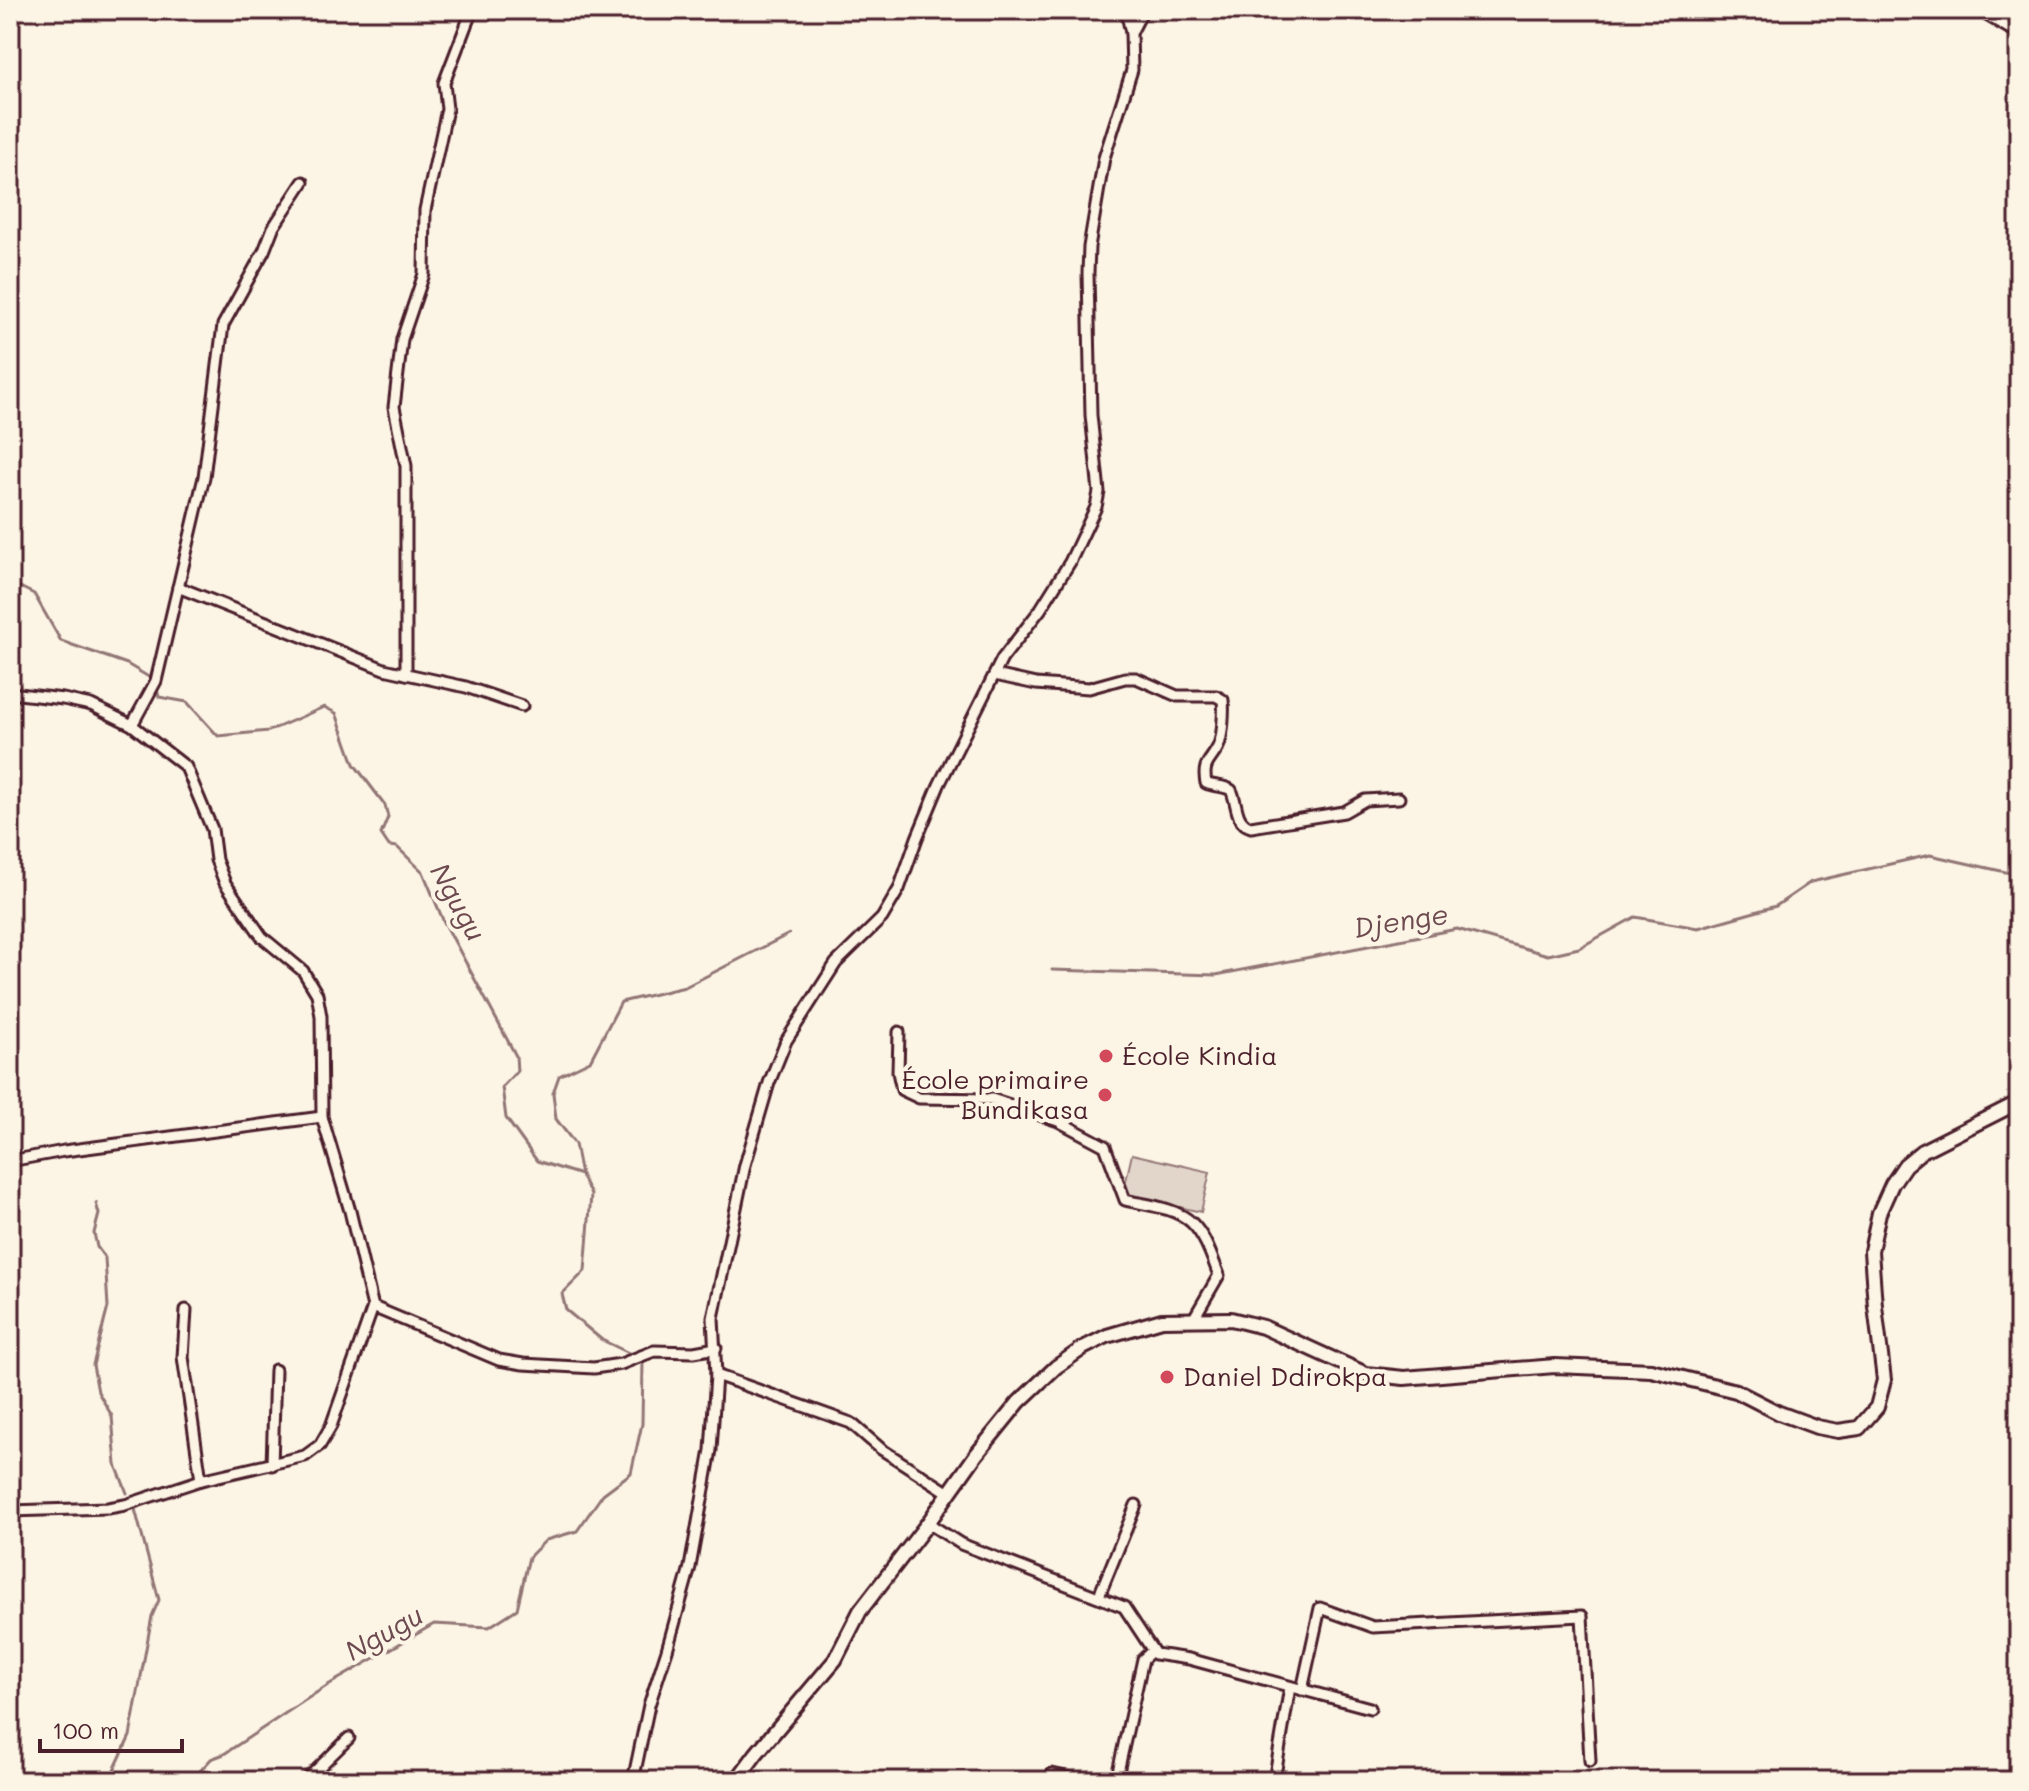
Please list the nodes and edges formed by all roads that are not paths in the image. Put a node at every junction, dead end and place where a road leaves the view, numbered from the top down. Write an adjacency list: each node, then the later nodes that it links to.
1 (472, 10): 9 (street)
2 (1126, 10): 5 (street)
3 (1143, 10): 5 (street)
4 (1978, 10): 6 (street)
5 (1131, 33): 10 (street)
6 (2019, 34)
7 (303, 182): 8 (street)
8 (178, 587): 9 (street); 13 (street)
9 (406, 674): 12 (street)
10 (995, 675): 14 (street); 22 (street)
11 (10, 693): 13 (street)
12 (522, 706)
13 (132, 725): 17 (street)
14 (1399, 798)
15 (899, 1032): 21 (street)
16 (2019, 1102): 21 (main road)
17 (322, 1117): 18 (street); 19 (street)
18 (10, 1161)
19 (373, 1307): 22 (street); 25 (street)
20 (186, 1310): 26 (street)
21 (1194, 1318): 27 (main road)
22 (716, 1348): 24 (street)
23 (275, 1370): 25 (street)
24 (716, 1375): 27 (street); 40 (street)
25 (272, 1465): 26 (street)
26 (201, 1480): 29 (street)
27 (949, 1493): 30 (main road)
28 (1136, 1505): 31 (street)
29 (10, 1511)
30 (928, 1523): 31 (street); 41 (main road)
31 (1099, 1596): 32 (street)
32 (1152, 1651): 33 (street); 43 (street)
33 (1290, 1687): 34 (street); 44 (street)
34 (1302, 1690): 35 (street); 37 (street)
35 (1370, 1708)
36 (349, 1738): 39 (street)
37 (1590, 1761)
38 (1052, 1774): 42 (street)
39 (305, 1781)
40 (633, 1781)
41 (736, 1781)
42 (1084, 1781)
43 (1116, 1781)
44 (1274, 1781)

